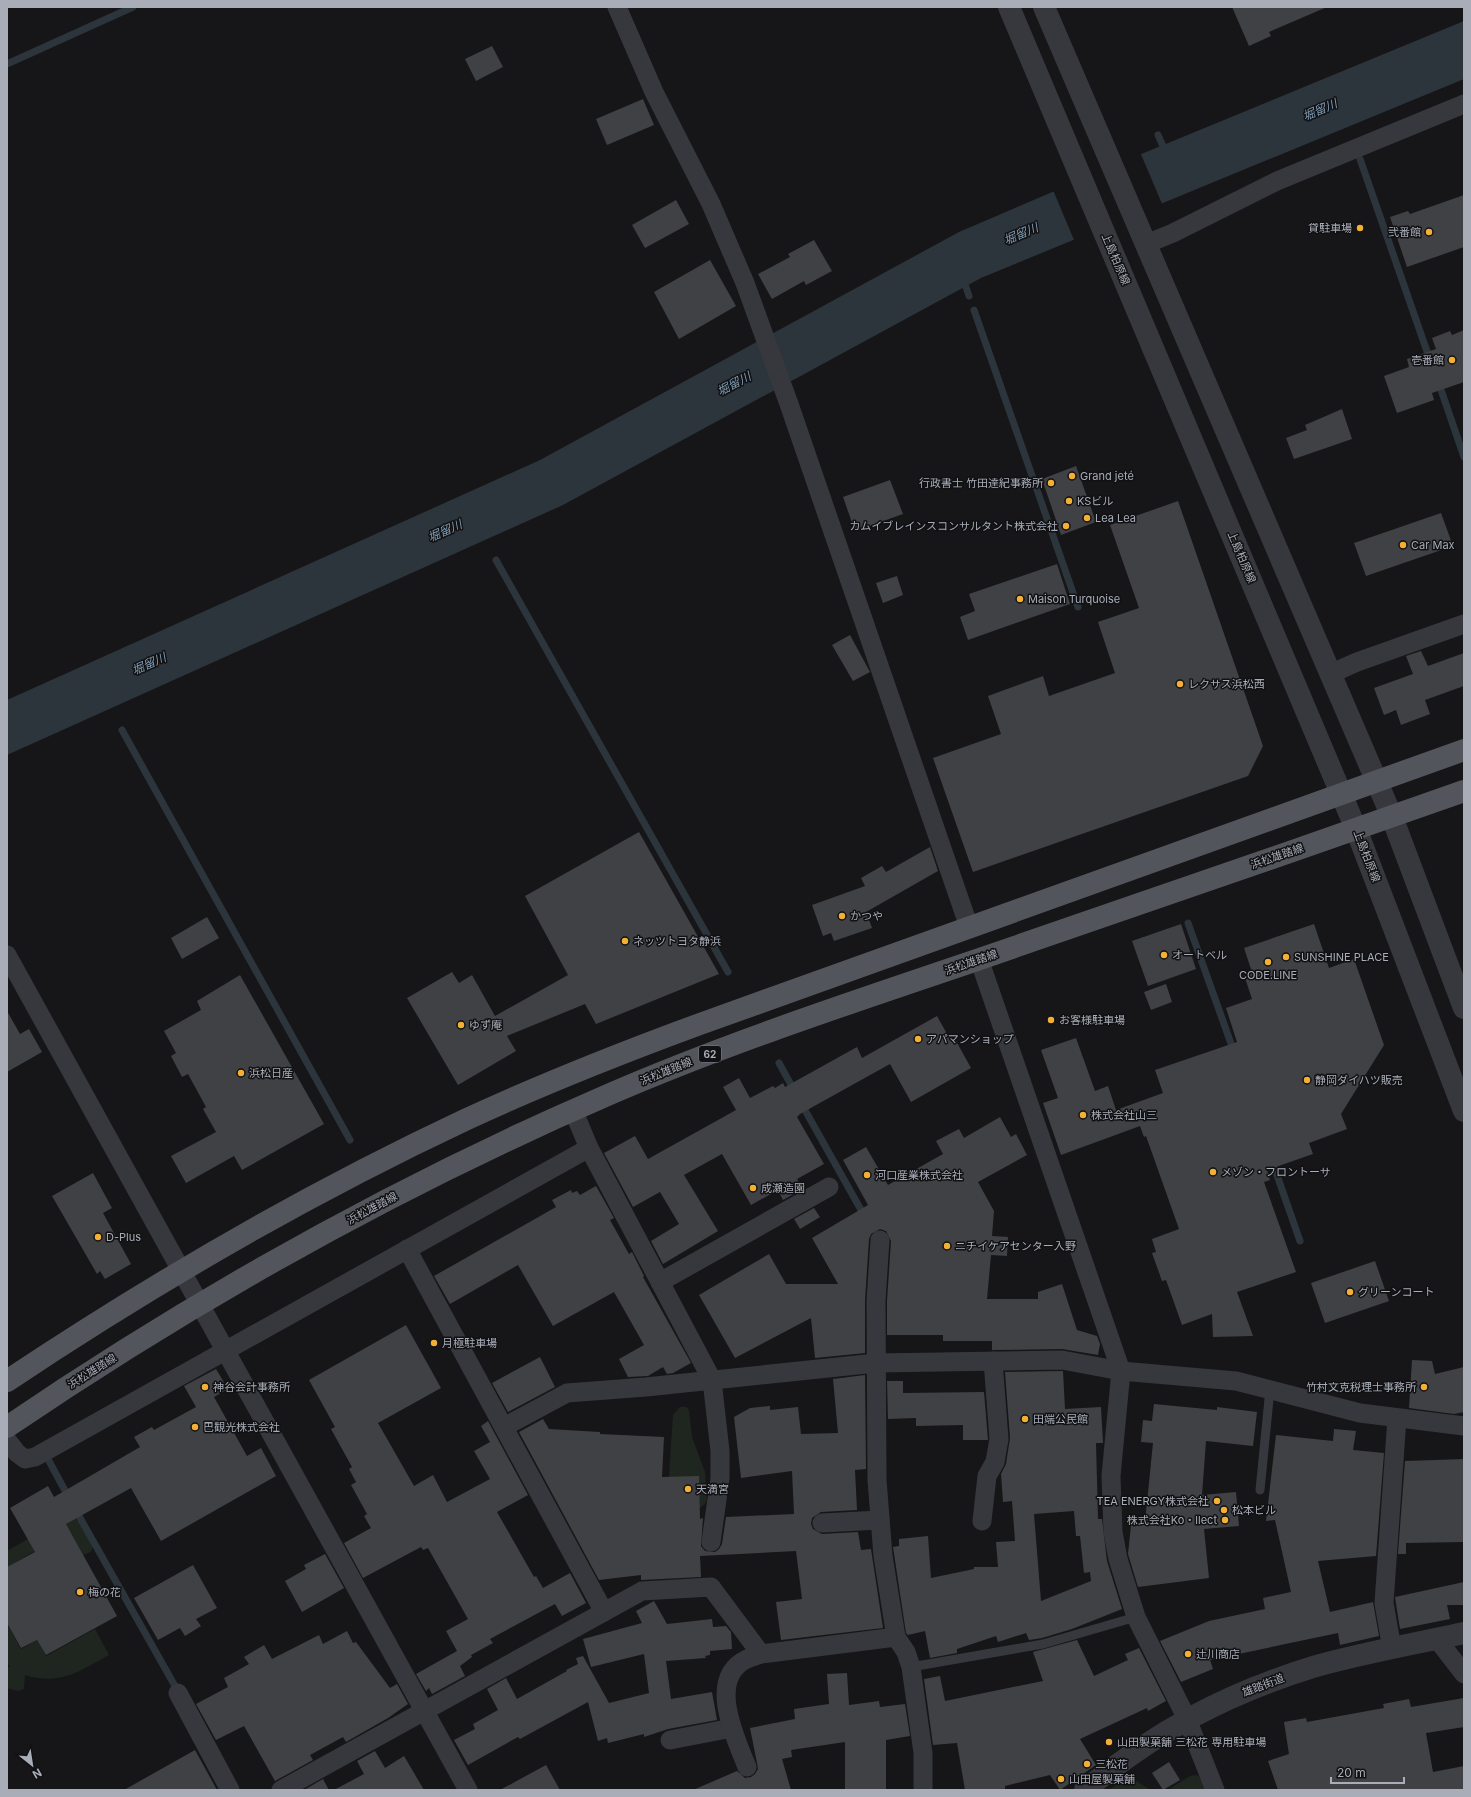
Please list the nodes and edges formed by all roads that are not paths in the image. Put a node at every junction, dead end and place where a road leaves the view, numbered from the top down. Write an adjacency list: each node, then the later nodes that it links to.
1 (617, 7): 14 (street)
2 (1008, 7): 11 (street, 上島柏原線)
3 (1044, 7): 5 (street)
4 (1464, 104): 5 (street)
5 (1143, 237): 7 (street)
6 (1464, 624): 7 (street)
7 (1330, 674): 9 (street)
8 (1464, 750): 9 (main road)
9 (1376, 780): 11 (main road); 12 (street)
10 (1464, 791): 12 (main road, 浜松雄踏線 / 62)
11 (1341, 793): 13 (street, 上島柏原線); 14 (main road)
12 (1392, 817): 13 (main road, 浜松雄踏線 / 62); 17 (street)
13 (1356, 829): 16 (main road, 浜松雄踏線 / 62); 19 (street, 上島柏原線)
14 (969, 927): 24 (main road)
15 (7, 955): 24 (street)
16 (979, 959): 18 (main road, 浜松雄踏線 / 62); 30 (street)
17 (1464, 1008)
18 (573, 1110): 20 (street); 26 (main road, 浜松雄踏線 / 62)
19 (1464, 1112)
20 (590, 1148): 23 (street); 25 (street)
21 (830, 1186): 25 (street)
22 (880, 1240): 29 (street)
23 (407, 1249): 27 (street); 37 (street)
24 (181, 1271): 26 (street); 32 (main road)
25 (660, 1282): 31 (street)
26 (200, 1305): 27 (street); 36 (main road, 浜松雄踏線 / 62)
27 (225, 1350): 38 (street); 54 (street)
28 (993, 1361): 29 (street); 30 (street); 41 (street)
29 (876, 1363): 31 (street); 40 (street)
30 (1121, 1371): 33 (street); 45 (street)
31 (712, 1380): 37 (street); 43 (street)
32 (7, 1381)
33 (1270, 1389): 34 (street); 39 (lane)
34 (1397, 1418): 35 (street); 49 (street)
35 (1464, 1426)
36 (7, 1427)
37 (504, 1427): 44 (street)
38 (7, 1440)
39 (1260, 1490)
40 (880, 1520): 42 (street); 47 (street)
41 (982, 1521)
42 (822, 1523)
43 (711, 1542)
44 (604, 1612): 50 (street); 54 (street)
45 (1136, 1617): 51 (lane); 55 (street)
46 (1464, 1633): 48 (street, 雄踏街道)
47 (896, 1637): 50 (street); 51 (street)
48 (1437, 1639): 49 (street, 雄踏街道); 52 (street)
49 (1392, 1649): 55 (street, 雄踏街道)
50 (761, 1654): 56 (street)
51 (911, 1668): 62 (street)
52 (1464, 1674)
53 (178, 1694): 59 (street)
54 (424, 1711): 60 (street); 61 (street)
55 (1187, 1719): 63 (street, 雄踏街道); 64 (street)
56 (732, 1728): 57 (street); 58 (street)
57 (670, 1740)
58 (747, 1767)
59 (230, 1790)
60 (281, 1790)
61 (468, 1790)
62 (923, 1790)
63 (1085, 1790)
64 (1215, 1790)

